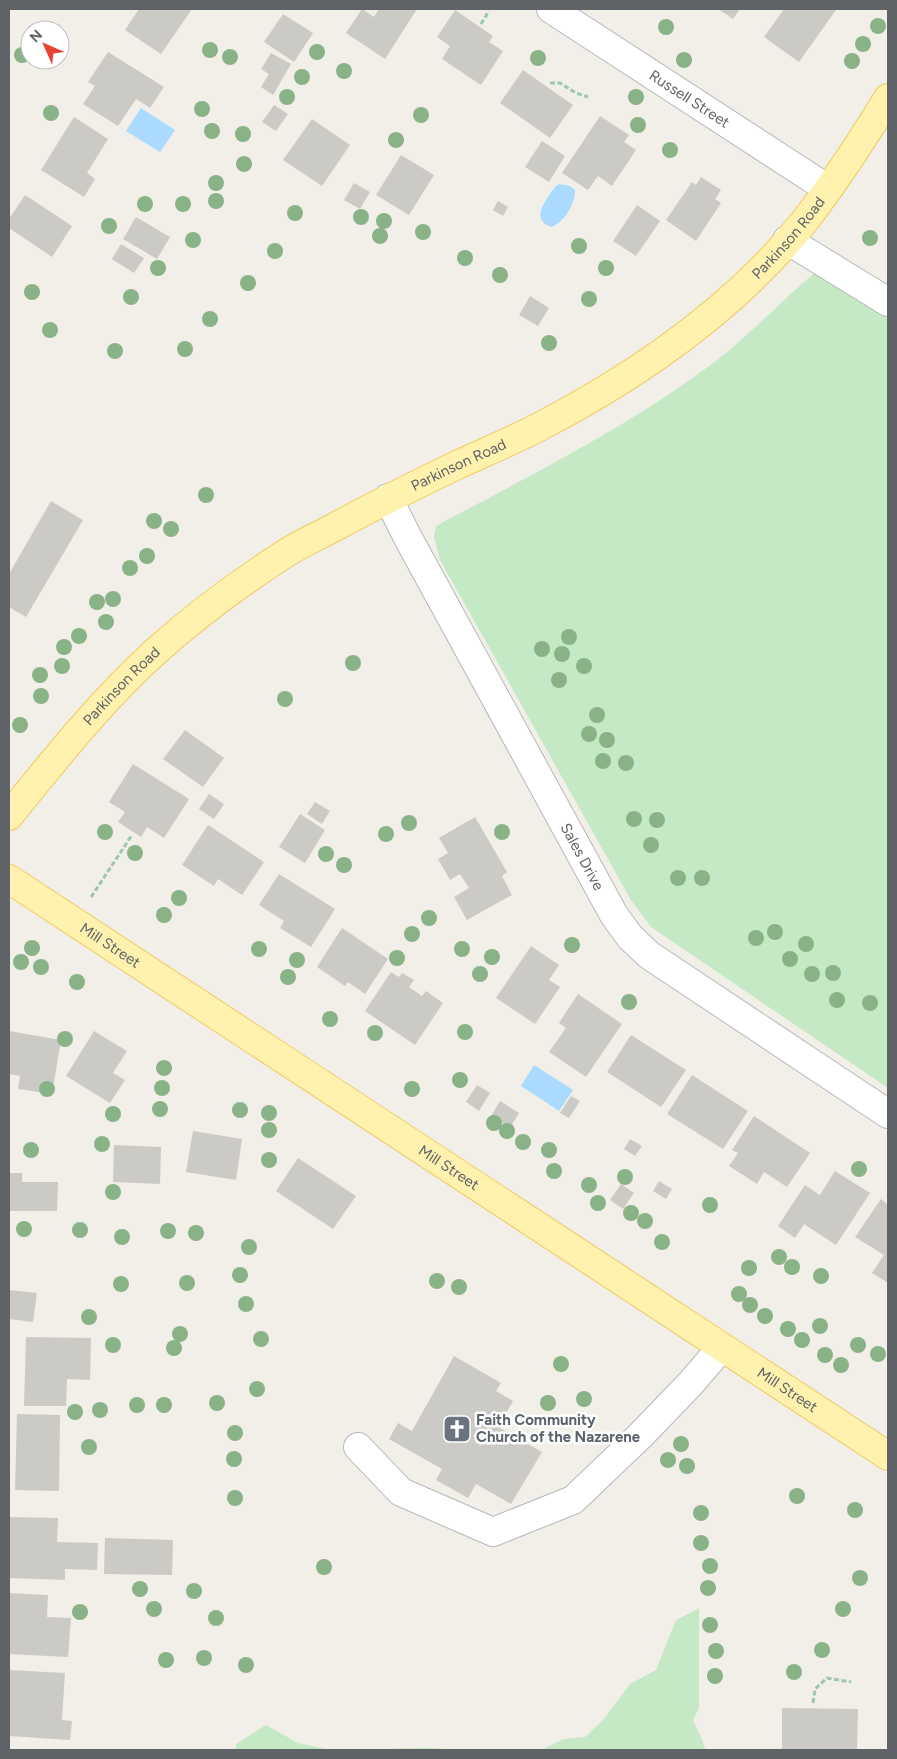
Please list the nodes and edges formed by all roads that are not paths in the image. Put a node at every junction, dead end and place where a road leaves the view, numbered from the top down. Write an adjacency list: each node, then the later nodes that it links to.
1 (551, 9): 3 (street, Russell Street)
2 (888, 98): 3 (main road, Parkinson Road)
3 (828, 189): 4 (main road, Parkinson Road)
4 (787, 240): 5 (street); 6 (main road, Parkinson Road)
5 (888, 302)
6 (388, 498): 7 (main road, Parkinson Road); 9 (street, Sales Drive)
7 (9, 816)
8 (9, 879): 10 (main road, Mill Street)
9 (888, 1114)
10 (721, 1348): 11 (street); 12 (main road, Mill Street)
11 (358, 1447)
12 (888, 1456)

